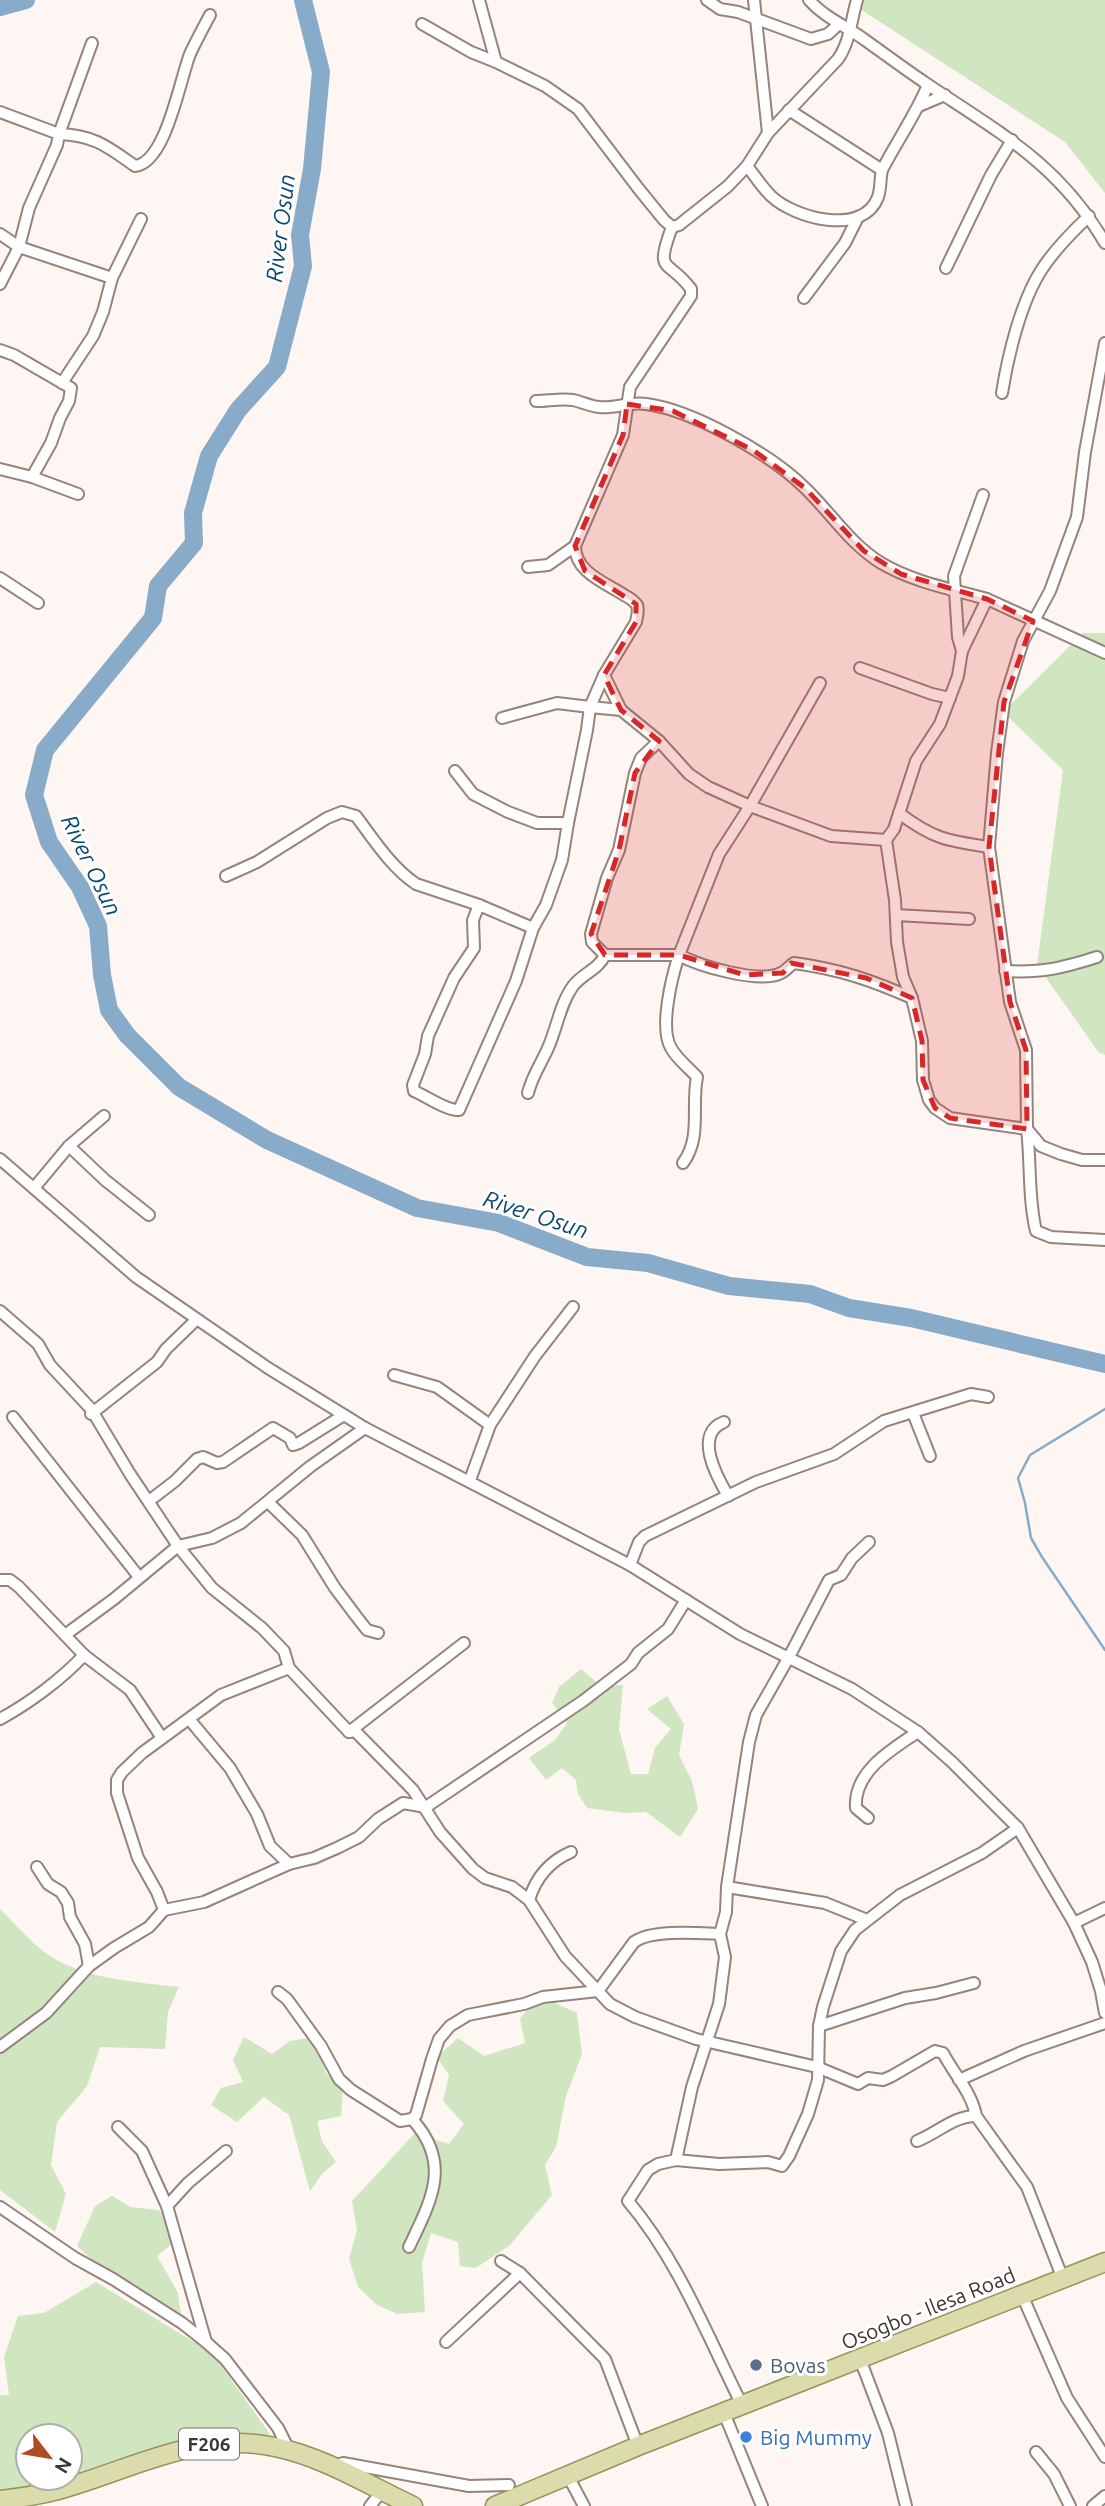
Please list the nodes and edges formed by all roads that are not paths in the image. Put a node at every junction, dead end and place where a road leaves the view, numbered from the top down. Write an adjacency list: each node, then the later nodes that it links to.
1 (478, 0): 11 (street)
2 (707, 0): 7 (street)
3 (754, 0): 7 (street)
4 (809, 0): 9 (street)
5 (857, 0): 9 (street)
6 (210, 15): 18 (street)
7 (756, 18): 9 (street); 17 (street)
8 (422, 24): 11 (street)
9 (844, 26): 12 (street); 15 (street)
10 (92, 43): 18 (street)
11 (496, 62): 25 (street)
12 (928, 85): 13 (street); 14 (street)
13 (945, 95): 14 (street); 19 (street)
14 (919, 106): 21 (street)
15 (789, 110): 17 (street); 21 (street)
16 (0, 112): 18 (street)
17 (768, 133): 20 (street)
18 (59, 134): 28 (street)
19 (1012, 140): 22 (street); 29 (street)
20 (747, 166): 23 (street); 25 (street)
21 (883, 170): 23 (street)
22 (1089, 216): 27 (street); 37 (street)
23 (858, 217): 32 (street)
24 (141, 219): 30 (street)
25 (672, 227): 39 (street)
26 (0, 234): 28 (street)
27 (1105, 243)
28 (19, 247): 30 (street); 31 (street)
29 (946, 268)
30 (112, 278): 35 (street)
31 (0, 284)
32 (804, 298)
33 (1105, 343): 36 (street)
34 (0, 350): 35 (street)
35 (62, 383): 41 (street)
36 (1102, 387): 50 (street)
37 (1002, 393)
38 (536, 401): 39 (street)
39 (627, 404): 44 (street); 47 (street)
40 (0, 470): 41 (street)
41 (32, 477): 42 (street)
42 (78, 494)
43 (983, 495): 47 (street)
44 (575, 546): 45 (street); 54 (street)
45 (528, 567)
46 (0, 578): 49 (street)
47 (956, 590): 48 (street); 51 (street)
48 (987, 599): 50 (street); 51 (street)
49 (38, 603)
50 (1033, 621): 52 (street); 66 (street)
51 (962, 651): 56 (street)
52 (1105, 653)
53 (860, 668): 56 (street)
54 (604, 675): 57 (street); 58 (street)
55 (820, 683): 62 (street)
56 (950, 698): 63 (street)
57 (590, 707): 58 (street); 59 (street); 64 (street)
58 (621, 710): 60 (street)
59 (502, 718)
60 (659, 741): 62 (street); 72 (street)
61 (455, 771): 64 (street)
62 (750, 806): 65 (street); 73 (street)
63 (900, 813): 65 (street); 66 (street)
64 (568, 822): 71 (street)
65 (886, 840): 69 (street)
66 (989, 847): 75 (street)
67 (226, 876): 68 (street)
68 (478, 905): 71 (street); 71 (street)
69 (896, 915): 70 (street); 76 (street)
70 (969, 919)
71 (533, 928)
72 (605, 955): 73 (street); 77 (street)
73 (679, 955): 76 (street); 83 (street)
74 (1097, 957): 75 (street)
75 (1005, 971): 79 (street)
76 (912, 998): 79 (street)
77 (528, 1093)
78 (104, 1116): 80 (street)
79 (1027, 1129): 82 (street); 86 (street)
80 (69, 1146): 84 (street); 85 (street)
81 (0, 1159): 84 (street)
82 (1105, 1160)
83 (682, 1163)
84 (34, 1188): 89 (street)
85 (149, 1215)
86 (1105, 1240)
87 (573, 1307): 97 (street)
88 (0, 1311): 92 (street)
89 (196, 1320): 92 (street); 94 (street)
90 (394, 1375): 97 (street)
91 (988, 1397): 93 (street)
92 (91, 1413): 102 (street)
93 (914, 1413): 99 (street); 101 (street)
94 (344, 1415): 98 (street); 102 (street)
95 (13, 1417): 107 (street)
96 (724, 1422): 101 (street)
97 (490, 1425): 100 (street)
98 (365, 1428): 100 (street); 103 (street)
99 (930, 1456)
100 (470, 1480): 106 (street)
101 (728, 1496): 106 (street)
102 (149, 1501): 105 (street)
103 (268, 1502): 105 (street); 110 (street)
104 (869, 1542): 114 (street)
105 (178, 1546): 107 (street); 115 (street)
106 (630, 1565): 109 (street)
107 (139, 1577): 111 (street)
108 (0, 1580): 111 (street)
109 (686, 1600): 114 (street); 121 (street)
110 (378, 1633)
111 (65, 1635): 113 (street)
112 (464, 1643): 118 (street)
113 (84, 1655): 116 (street); 120 (street)
114 (789, 1657): 119 (street); 127 (street)
115 (289, 1668): 117 (street); 118 (street)
116 (0, 1719)
117 (189, 1719): 120 (street); 125 (street)
118 (349, 1732): 121 (street)
119 (918, 1732): 122 (street); 123 (street)
120 (162, 1738): 130 (street)
121 (426, 1807): 125 (street); 128 (street)
122 (868, 1818)
123 (1018, 1828): 131 (street); 132 (street)
124 (571, 1852): 128 (street)
125 (289, 1864): 130 (street)
126 (37, 1867): 134 (street)
127 (727, 1887): 131 (street); 133 (street)
128 (529, 1900): 136 (street)
129 (1105, 1908): 132 (street)
130 (164, 1910): 134 (street)
131 (867, 1920): 140 (street)
132 (1074, 1923): 138 (street)
133 (720, 1934): 136 (street); 141 (street)
134 (89, 1966): 142 (street)
135 (974, 1983): 140 (street)
136 (598, 1991): 141 (street); 148 (street)
137 (278, 1992): 148 (street)
138 (1105, 2013)
139 (1105, 2023): 146 (street)
140 (819, 2026): 143 (street)
141 (706, 2040): 143 (street); 152 (street)
142 (0, 2047)
143 (817, 2067): 144 (street); 145 (street)
144 (833, 2075): 145 (street); 146 (street)
145 (818, 2080): 152 (street)
146 (959, 2080): 147 (street)
147 (976, 2116): 150 (street); 159 (street)
148 (412, 2119): 155 (street)
149 (118, 2127): 153 (street)
150 (917, 2141)
151 (226, 2151): 153 (street)
152 (677, 2160): 164 (street)
153 (167, 2206): 161 (street)
154 (0, 2207): 161 (street)
155 (409, 2247)
156 (501, 2261): 158 (street)
157 (1105, 2262): 159 (main road, Osogbo - Ilesa Road)
158 (520, 2273): 162 (street); 166 (street)
159 (1063, 2279): 160 (main road, Osogbo - Ilesa Road)
160 (1022, 2295): 163 (main road, Osogbo - Ilesa Road); 169 (street)
161 (206, 2342): 167 (street)
162 (446, 2342)
163 (860, 2360): 164 (main road, Osogbo - Ilesa Road); 181 (street)
164 (742, 2404): 165 (main road, Osogbo - Ilesa Road)
165 (724, 2413): 166 (main road, Osogbo - Ilesa Road); 180 (street)
166 (638, 2446): 171 (main road, Osogbo - Ilesa Road)
167 (289, 2450): 170 (main road, F206); 175 (main road, F206)
168 (1036, 2452): 182 (street)
169 (1105, 2457)
170 (332, 2467): 172 (street); 173 (main road, F206)
171 (568, 2476): 178 (main road, Osogbo - Ilesa Road); 179 (street)
172 (509, 2485)
173 (382, 2491): 176 (street); 177 (main road, F206)
174 (1105, 2496): 183 (street)
175 (0, 2500)
176 (370, 2506)
177 (413, 2506)
178 (495, 2506)
179 (584, 2506)
180 (762, 2506)
181 (906, 2506)
182 (1070, 2506)
183 (1093, 2506)

